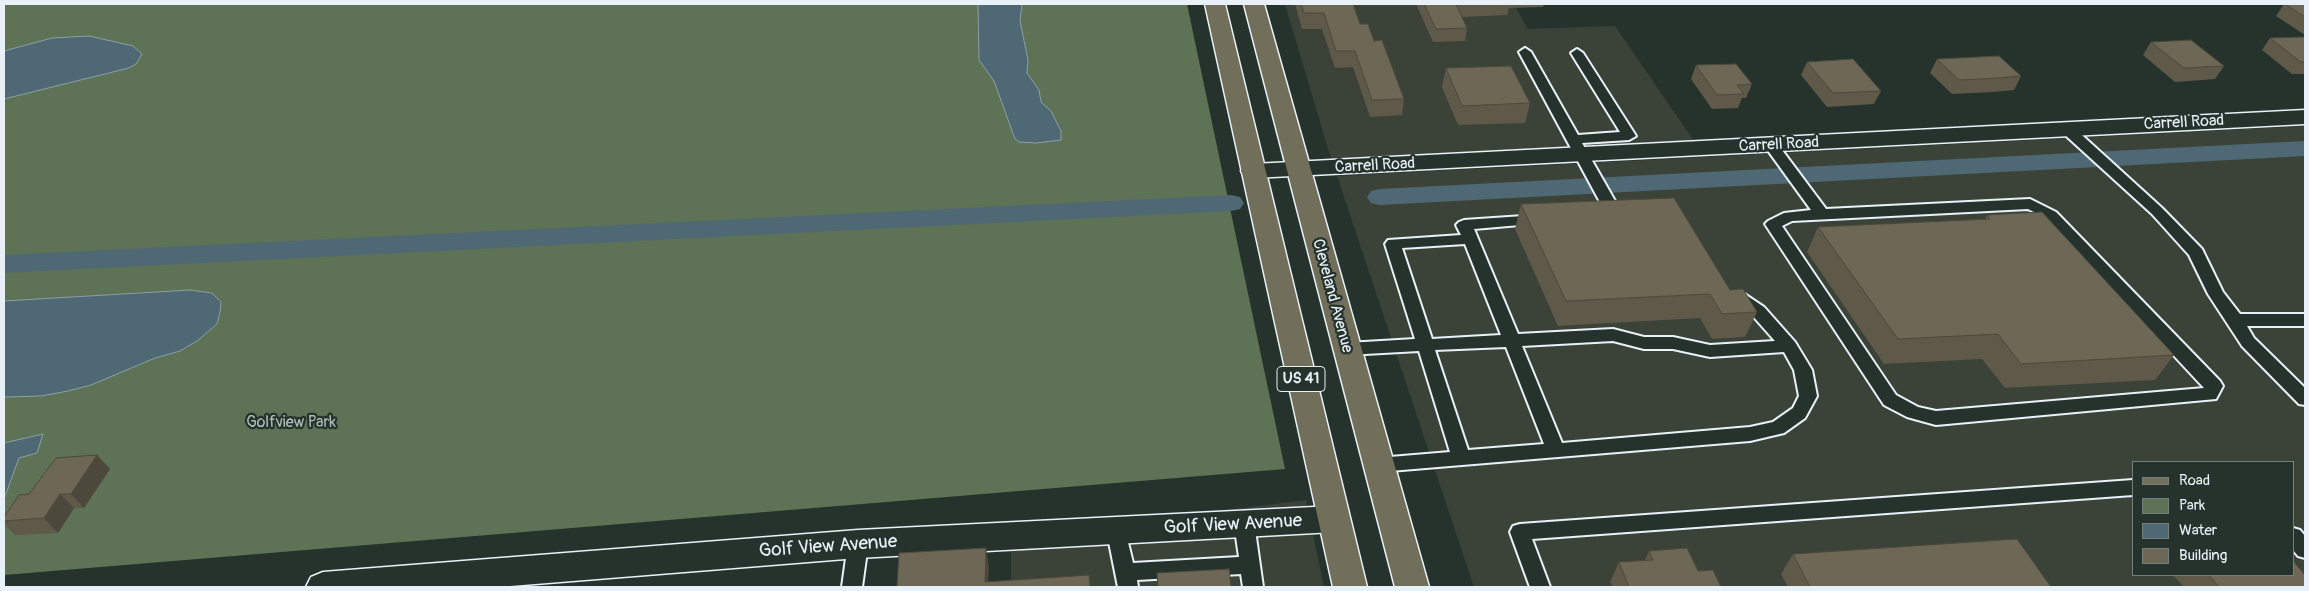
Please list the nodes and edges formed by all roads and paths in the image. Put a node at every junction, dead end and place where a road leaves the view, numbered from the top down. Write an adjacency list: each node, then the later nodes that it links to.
1 (1215, 4): 10 (main road, US 41)
2 (1254, 4): 9 (main road, Cleveland Avenue)
3 (1525, 52): 7 (lane)
4 (1577, 53): 7 (lane)
5 (2305, 117): 6 (street, Carrell Road)
6 (2068, 130): 8 (street, Carrell Road); 18 (lane)
7 (1579, 146): 8 (street, Carrell Road); 9 (street, Carrell Road); 12 (lane)
8 (1775, 151): 11 (lane)
9 (1298, 169): 10 (street, Carrell Road); 23 (main road, Cleveland Avenue)
10 (1254, 171): 29 (main road, US 41)
11 (1822, 214): 11 (lane)
12 (1615, 215): 13 (lane); 14 (lane)
13 (1635, 215)
14 (1596, 216)
15 (1549, 220): 16 (lane)
16 (1471, 239): 20 (lane); 21 (lane)
17 (1727, 288): 22 (lane)
18 (2235, 320): 19 (lane); 24 (lane)
19 (2305, 320)
20 (1511, 341): 21 (lane); 22 (lane); 25 (lane)
21 (1425, 346): 23 (lane); 26 (lane)
22 (1789, 346): 25 (lane)
23 (1347, 349): 27 (main road, Cleveland Avenue)
24 (2305, 399)
25 (1556, 450): 26 (lane)
26 (1460, 457): 27 (lane)
27 (1378, 465): 41 (main road, Cleveland Avenue)
28 (2132, 487): 42 (lane)
29 (1334, 519): 30 (street, Golf View Avenue); 40 (main road, US 41)
30 (1244, 523): 31 (street, Golf View Avenue); 35 (lane)
31 (1117, 532): 33 (street, Golf View Avenue); 36 (lane)
32 (2294, 537): 34 (lane)
33 (858, 544): 37 (street, Golf View Avenue); 38 (lane)
34 (2305, 550)
35 (1250, 565): 36 (lane); 39 (lane)
36 (1127, 580)
37 (323, 587)
38 (852, 587)
39 (1253, 587)
40 (1350, 587)
41 (1412, 587)
42 (1540, 587)

